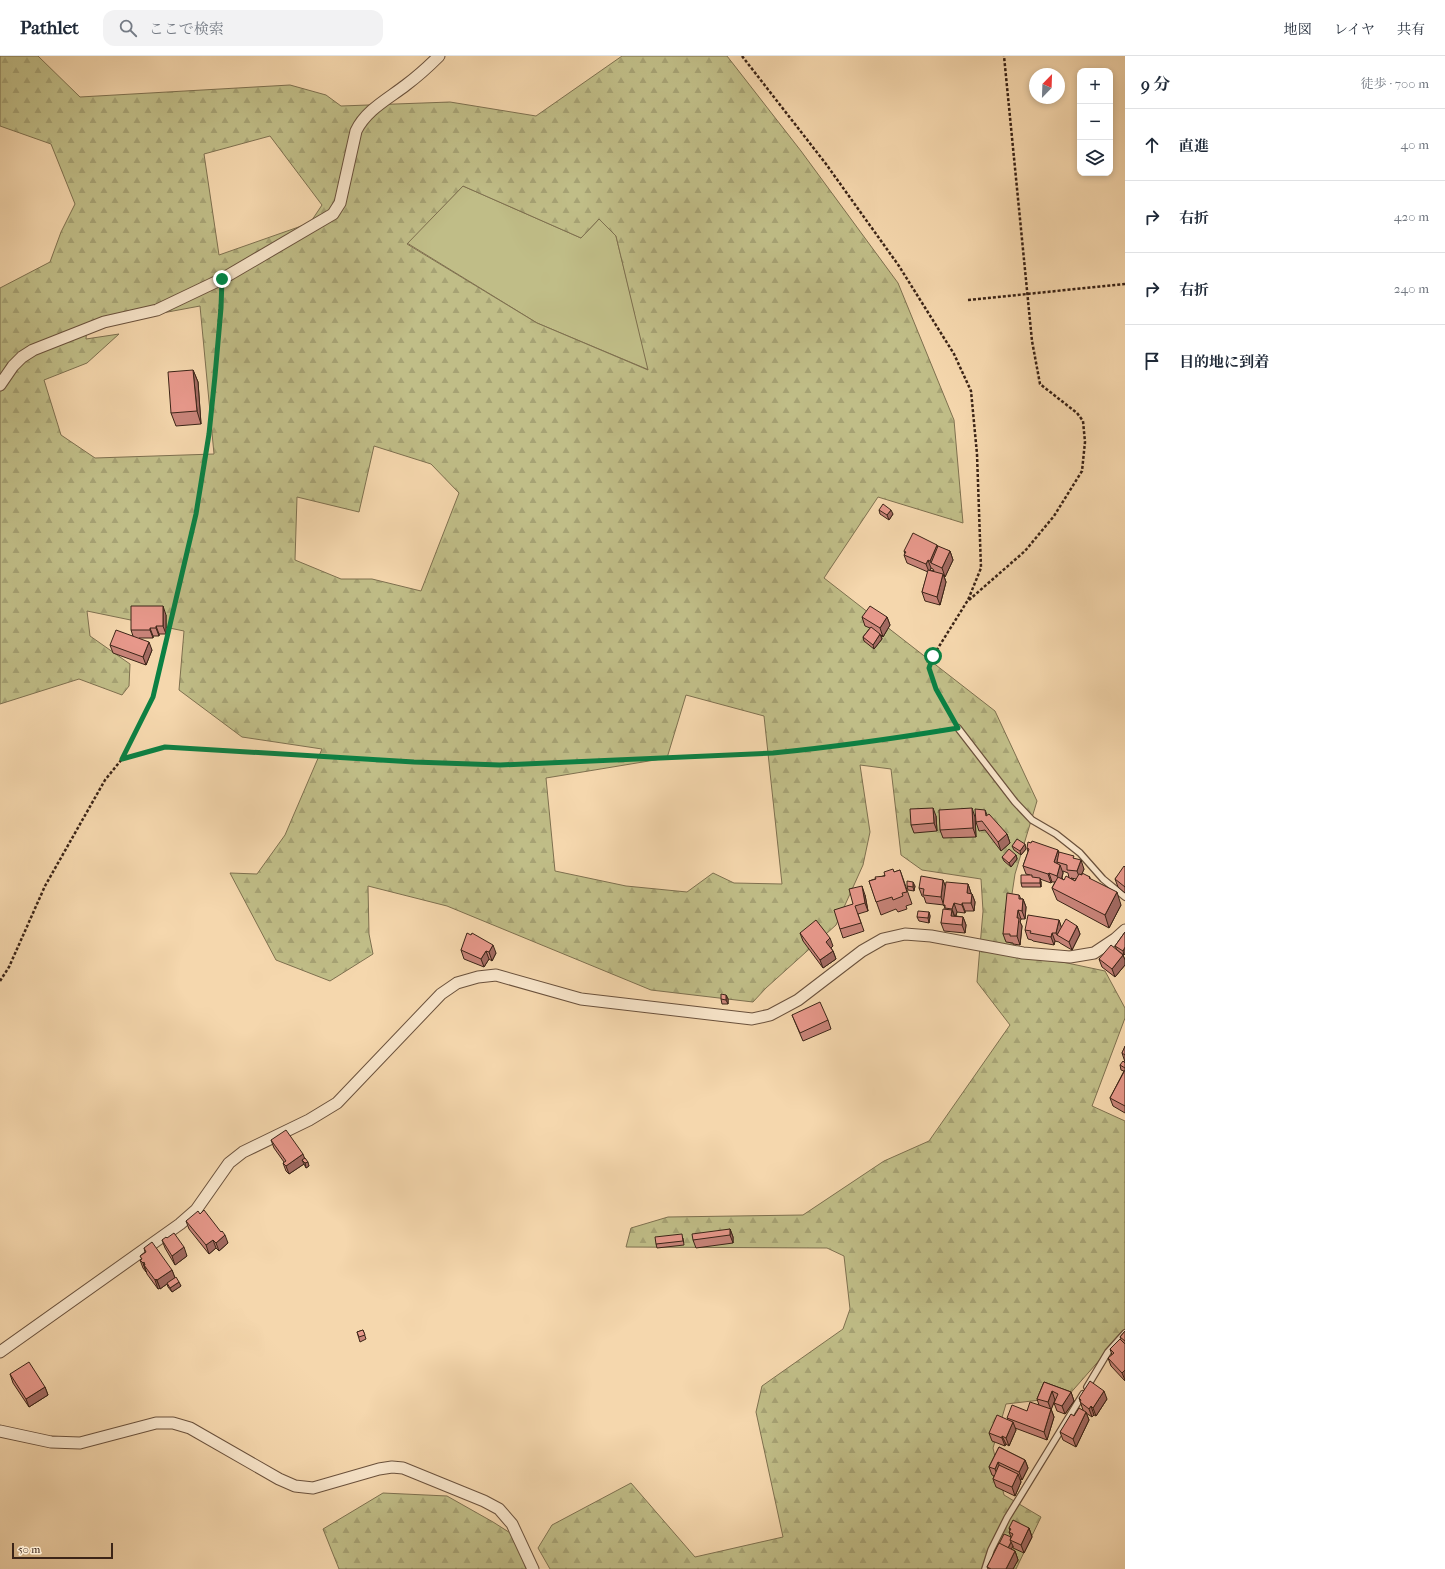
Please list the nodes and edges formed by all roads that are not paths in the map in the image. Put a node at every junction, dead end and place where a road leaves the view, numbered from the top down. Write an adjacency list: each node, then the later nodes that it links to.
1 (440, 56): 2 (street)
2 (0, 386)
3 (958, 728): 4 (lane)
4 (1125, 897)
5 (1125, 930): 7 (street)
6 (1125, 1333): 10 (lane)
7 (0, 1352)
8 (0, 1431): 9 (street)
9 (533, 1569)
10 (985, 1569)

